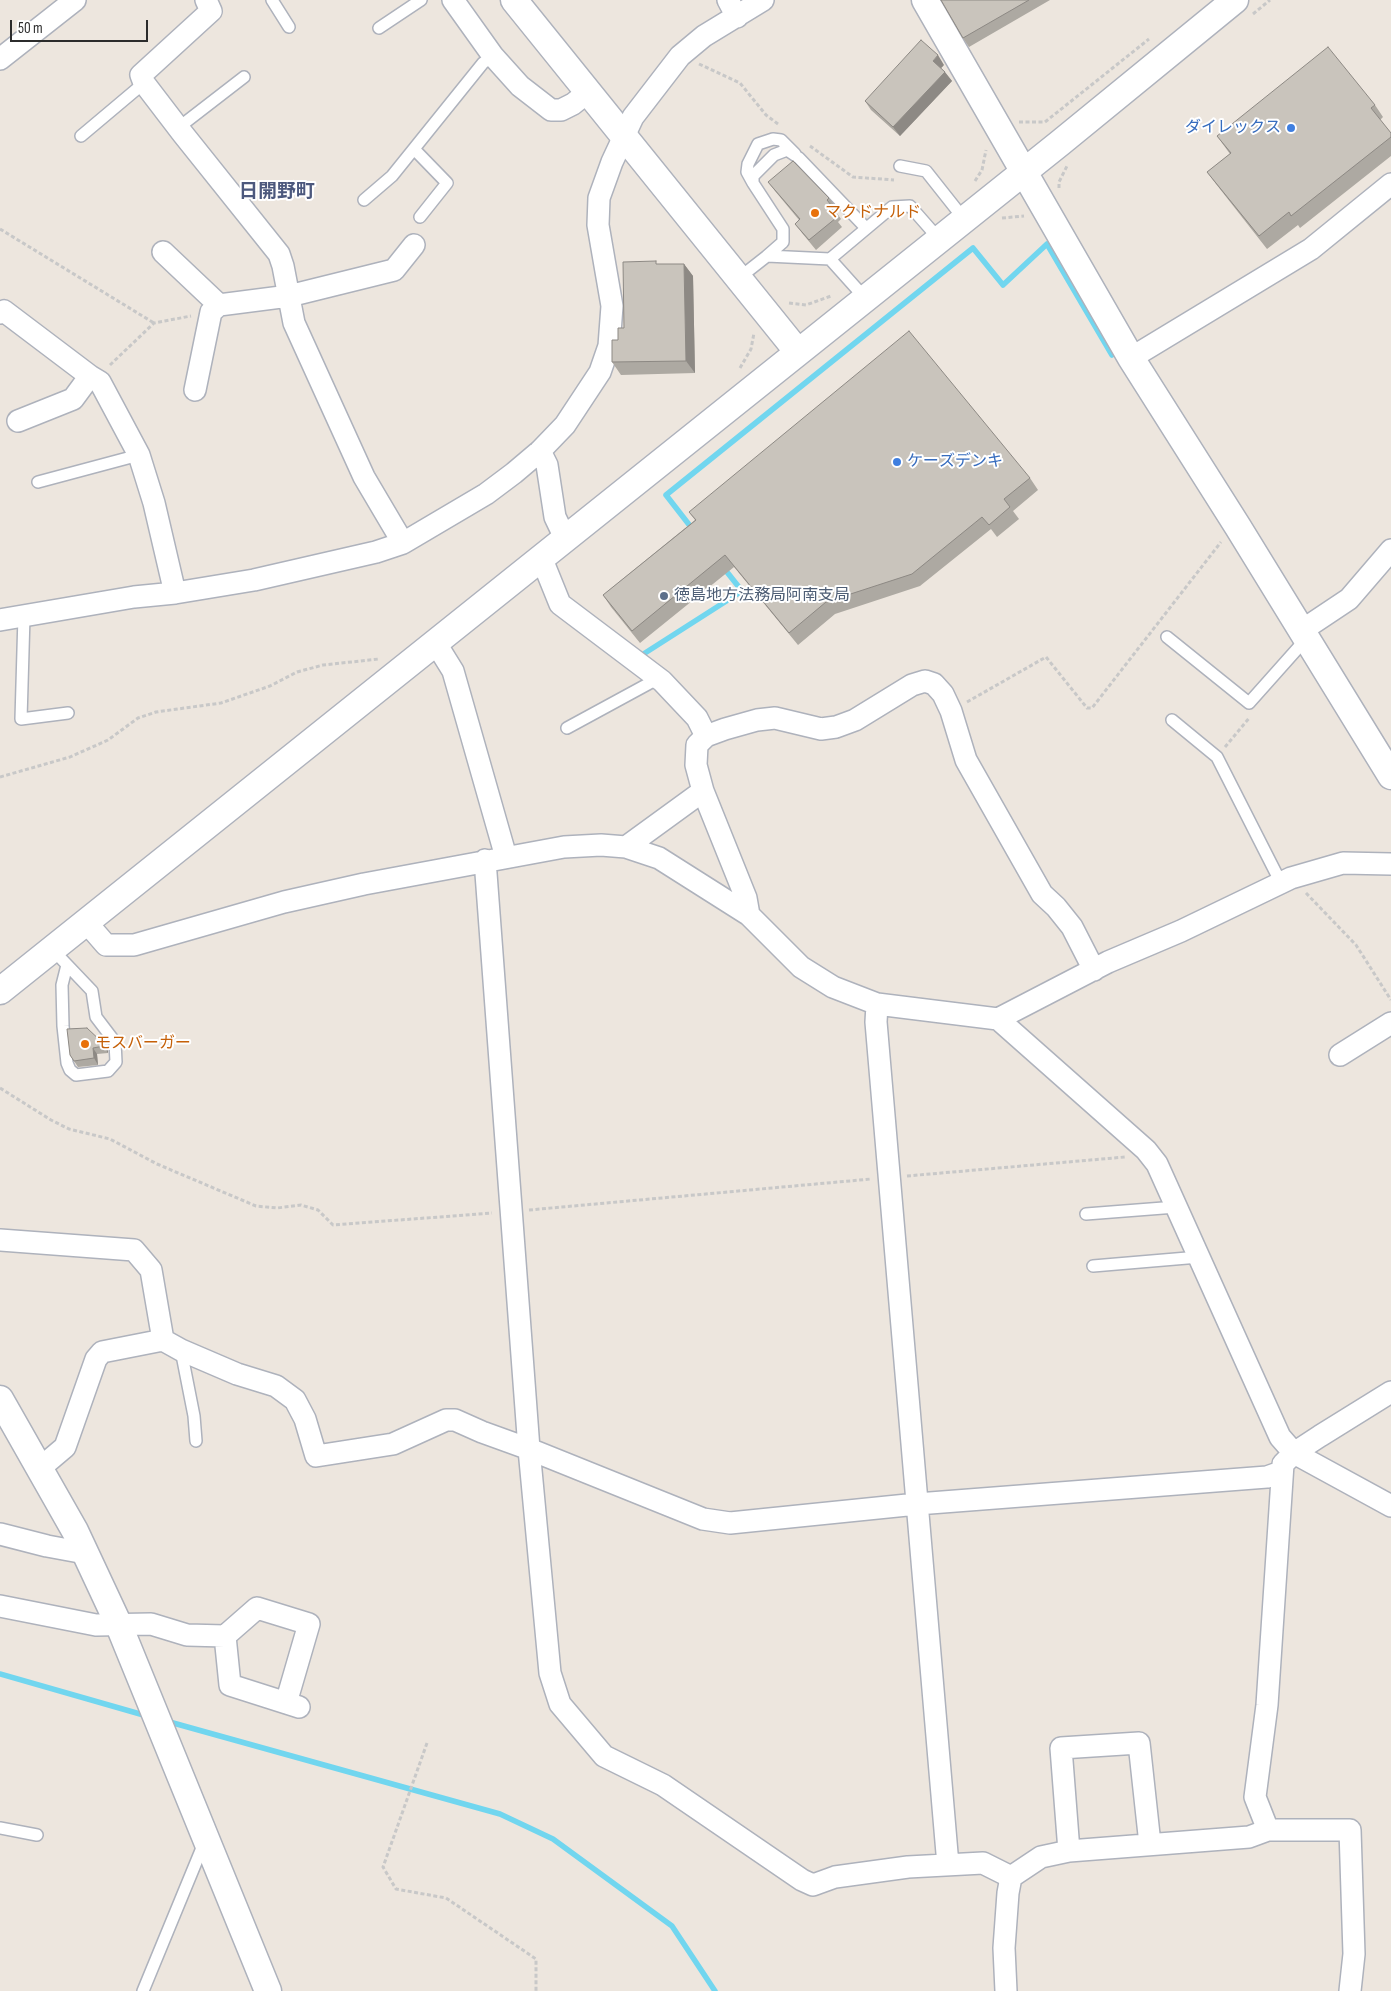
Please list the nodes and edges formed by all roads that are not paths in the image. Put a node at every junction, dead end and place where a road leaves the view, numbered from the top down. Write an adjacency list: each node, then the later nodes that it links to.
1 (75, 0): 14 (street)
2 (206, 0): 16 (street)
3 (272, 0): 11 (lane)
4 (421, 0): 12 (lane)
5 (453, 0): 13 (street)
6 (514, 0): 17 (street)
7 (763, 0): 10 (street)
8 (925, 0): 24 (street)
9 (1235, 0): 24 (street)
10 (732, 9): 20 (street)
11 (289, 27)
12 (379, 28)
13 (493, 56): 17 (street); 21 (lane)
14 (0, 59)
15 (244, 77): 18 (lane)
16 (144, 83): 18 (street); 19 (lane)
17 (588, 92): 20 (street)
18 (178, 128): 38 (street)
19 (81, 136)
20 (623, 136): 36 (street); 46 (street)
21 (414, 149): 27 (lane); 29 (lane)
22 (799, 158): 25 (lane); 25 (lane); 30 (lane)
23 (900, 166): 28 (lane)
24 (1023, 172): 28 (street); 42 (street)
25 (753, 183): 34 (lane)
26 (1391, 184): 42 (street)
27 (364, 200)
28 (957, 210): 31 (street)
29 (420, 217)
30 (866, 228): 31 (lane); 35 (lane)
31 (939, 239): 37 (street)
32 (414, 245): 38 (street)
33 (163, 252): 39 (street)
34 (767, 256): 35 (lane); 36 (lane)
35 (830, 259): 37 (lane)
36 (739, 278): 41 (street)
37 (857, 290): 41 (street)
38 (289, 296): 39 (street); 50 (street)
39 (215, 308): 44 (street)
40 (0, 313): 43 (street)
41 (798, 352): 49 (street)
42 (1131, 358): 56 (street)
43 (92, 377): 45 (street); 47 (street)
44 (195, 390)
45 (18, 422)
46 (540, 451): 49 (street); 50 (street)
47 (139, 455): 48 (lane); 53 (street)
48 (38, 482)
49 (565, 538): 52 (street)
50 (403, 543): 53 (street)
51 (1391, 550): 56 (street)
52 (541, 557): 58 (street); 59 (street)
53 (175, 593): 54 (street)
54 (24, 616): 55 (street); 60 (lane)
55 (0, 620)
56 (1303, 635): 57 (lane); 64 (street)
57 (1167, 637)
58 (435, 642): 67 (street); 71 (street)
59 (659, 678): 62 (lane); 63 (street)
60 (68, 713)
61 (1172, 720): 69 (lane)
62 (567, 728)
63 (706, 736): 65 (street); 73 (street)
64 (1391, 776)
65 (704, 791): 66 (street); 70 (street)
66 (626, 847): 67 (street); 70 (street)
67 (496, 859): 71 (street); 88 (street)
68 (1391, 864): 69 (street)
69 (1286, 881): 73 (street)
70 (749, 915): 75 (street)
71 (86, 922): 72 (street)
72 (59, 957): 72 (lane); 74 (street)
73 (1094, 970): 76 (street)
74 (0, 991)
75 (877, 1004): 76 (street); 92 (street)
76 (998, 1019): 79 (street)
77 (1391, 1023): 78 (street)
78 (1340, 1055)
79 (1176, 1207): 80 (lane); 82 (street)
80 (1086, 1214)
81 (0, 1240): 84 (street)
82 (1199, 1257): 83 (lane); 89 (street)
83 (1093, 1266)
84 (172, 1345): 87 (lane); 88 (street); 90 (street)
85 (1391, 1392): 89 (street)
86 (0, 1399): 90 (street)
87 (196, 1441)
88 (529, 1449): 92 (street); 105 (street)
89 (1294, 1453): 91 (street); 93 (street)
90 (39, 1469): 95 (street)
91 (1281, 1472): 92 (street); 100 (street)
92 (917, 1504): 105 (street)
93 (1391, 1506)
94 (0, 1534): 95 (street)
95 (85, 1553): 97 (street)
96 (0, 1606): 97 (street)
97 (118, 1624): 98 (street); 102 (street)
98 (225, 1636): 98 (street)
99 (0, 1828): 101 (lane)
100 (1268, 1830): 103 (street); 110 (street)
101 (37, 1835)
102 (206, 1839): 107 (lane); 108 (street)
103 (1150, 1844): 104 (street); 104 (street)
104 (1069, 1851): 106 (street)
105 (948, 1866): 106 (street)
106 (1011, 1877): 109 (street)
107 (143, 1991)
108 (268, 1991)
109 (1006, 1991)
110 (1350, 1991)

